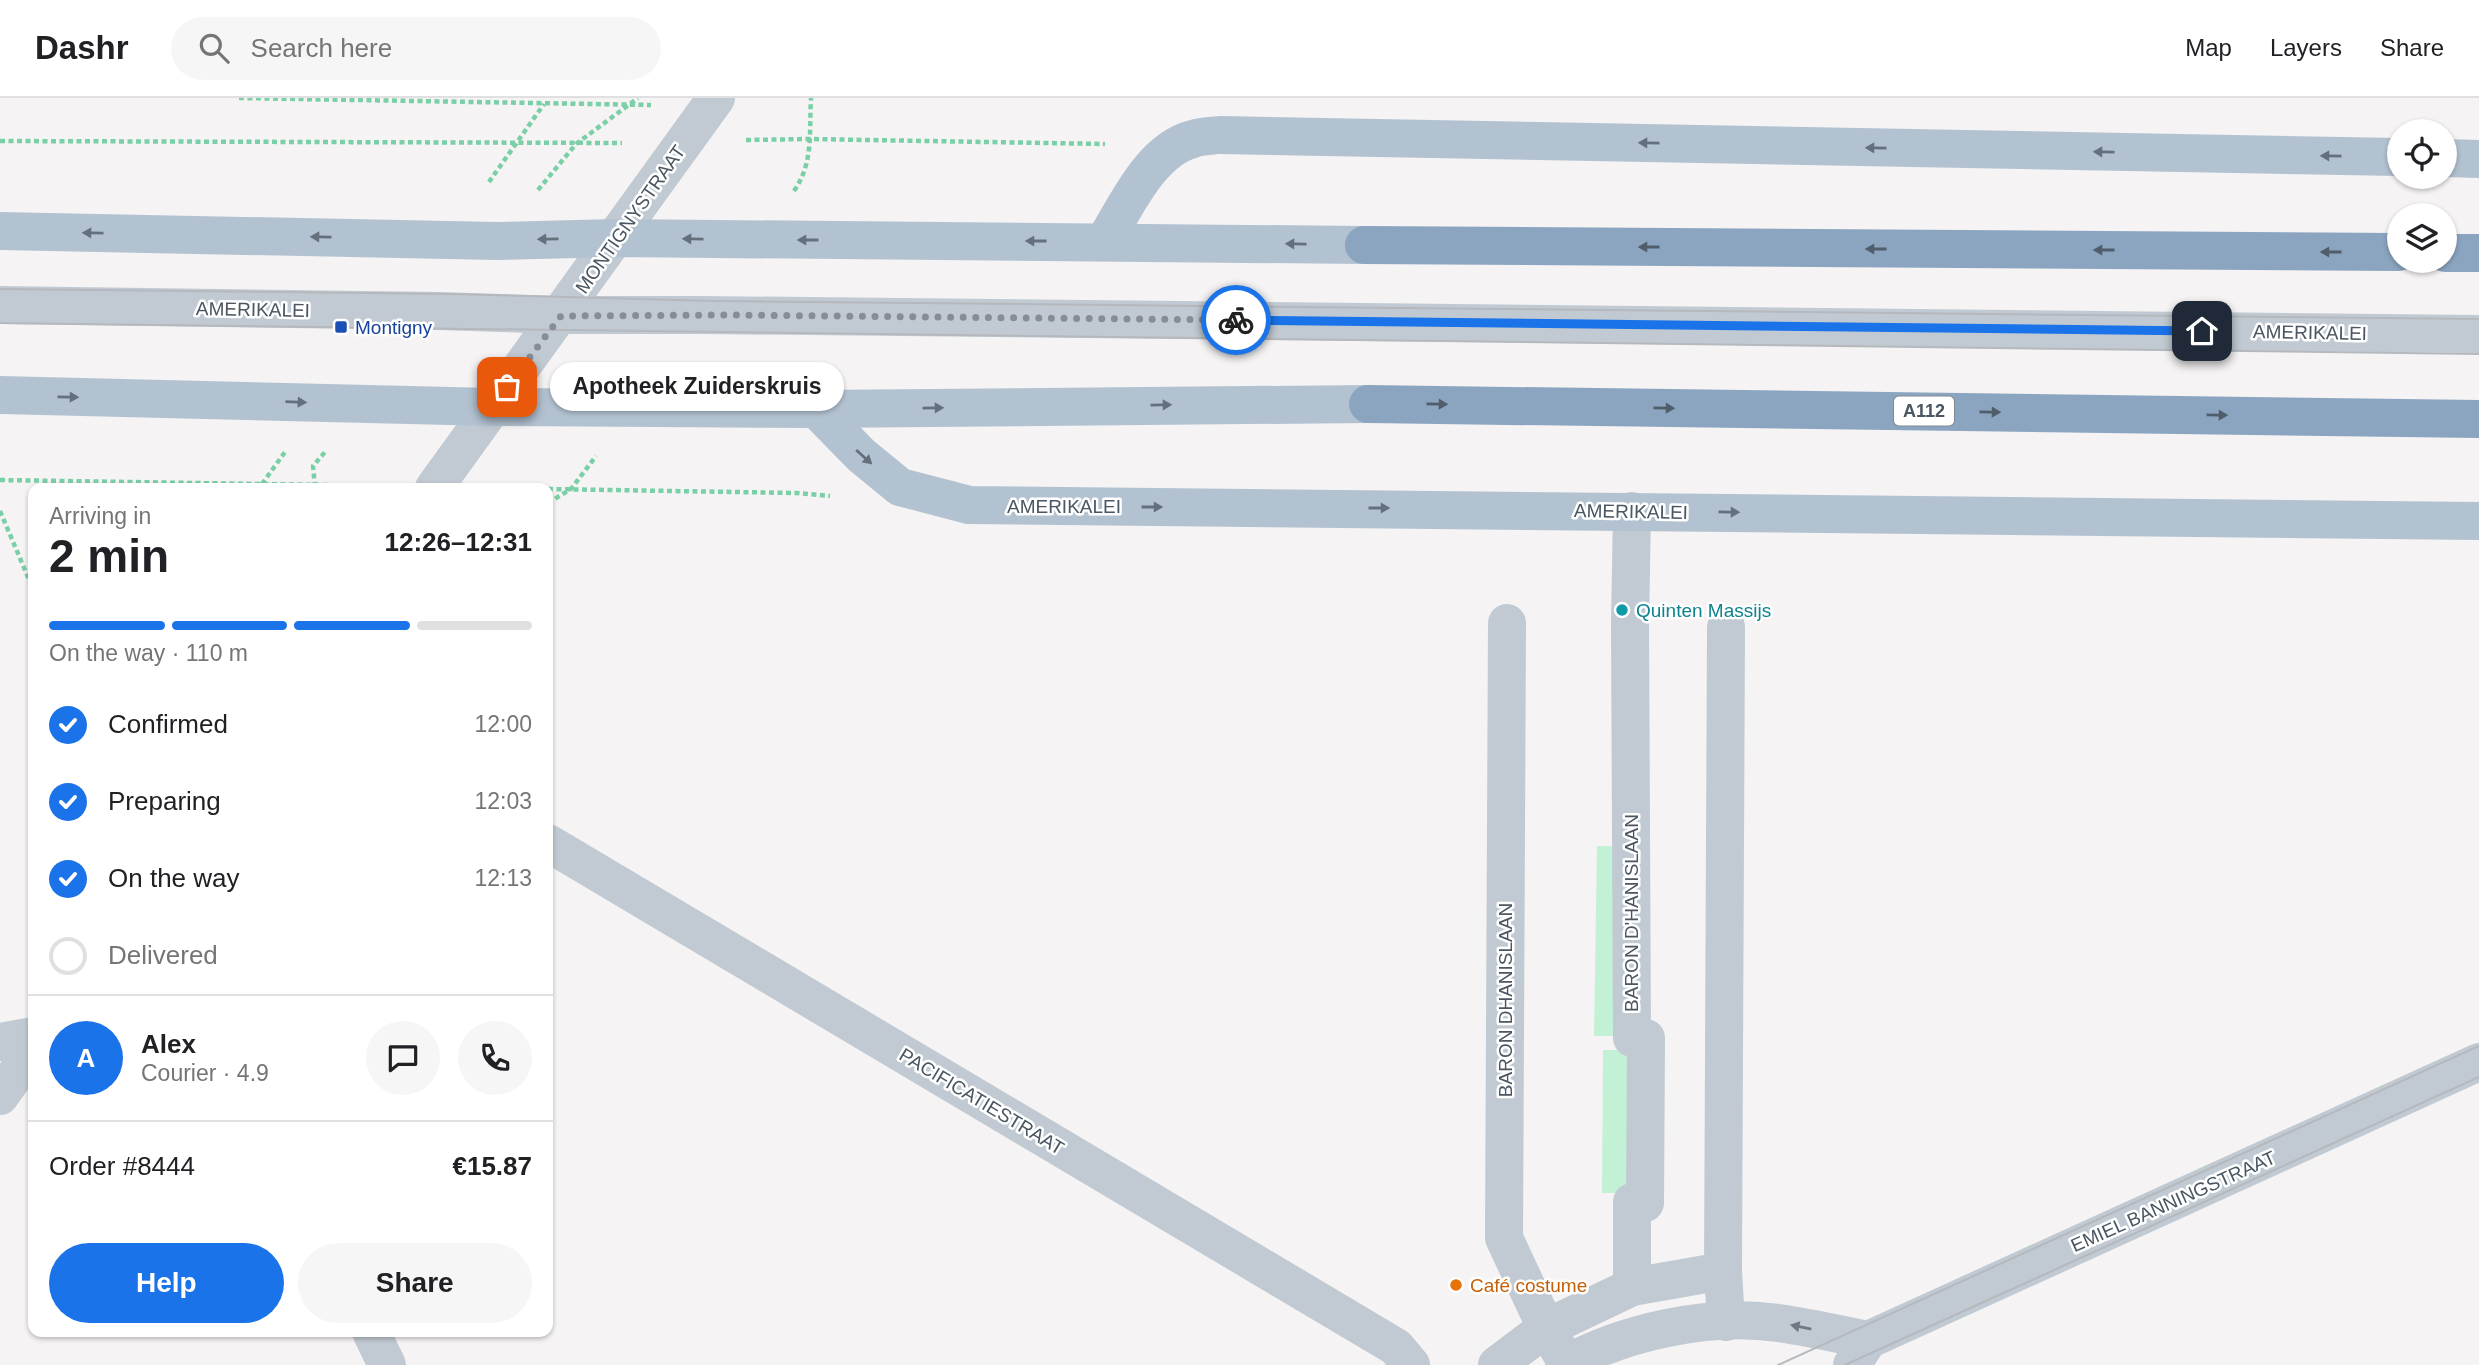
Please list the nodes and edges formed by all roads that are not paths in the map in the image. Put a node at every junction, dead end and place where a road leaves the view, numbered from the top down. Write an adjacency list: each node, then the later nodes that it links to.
1 (713, 101): 6 (street, MONTIGNYSTRAAT)
2 (2387, 157): 7 (main road, one-way to 7)
3 (2457, 158): 4 (main road)
4 (2479, 159)
5 (0, 231): 6 (main road, one-way to 5)
6 (616, 238): 7 (main road, one-way to 6); 13 (street, MONTIGNYSTRAAT)
7 (1104, 242): 8 (main road, one-way to 7)
8 (1364, 245): 9 (highway, one-way to 8)
9 (2387, 252)
10 (2457, 253): 11 (highway)
11 (2479, 253)
12 (0, 305): 13 (street, AMERIKALEI)
13 (561, 316): 14 (street, AMERIKALEI); 17 (street, MONTIGNYSTRAAT)
14 (2479, 334)
15 (0, 395): 17 (main road, one-way to 17)
16 (1368, 404): 18 (main road, one-way to 16); 19 (highway, A112, one-way to 19)
17 (492, 407): 18 (main road); 20 (street, MONTIGNYSTRAAT)
18 (816, 409): 21 (main road, AMERIKALEI, one-way to 21)
19 (2479, 419)
20 (438, 483)
21 (1632, 511): 22 (main road, AMERIKALEI, one-way to 22); 32 (street, BARON D'HANISLAAN)
22 (2479, 521)
23 (1507, 623): 34 (street, BARON DHANISLAAN)
24 (1726, 627): 31 (street)
25 (553, 846): 39 (street, PACIFICATIESTRAAT)
26 (28, 1037): 27 (street)
27 (0, 1042)
28 (28, 1057): 30 (street)
29 (2479, 1062): 36 (street, EMIEL BANNINGSTRAAT)
30 (0, 1096)
31 (1723, 1271): 32 (street); 33 (street)
32 (1632, 1286): 34 (street)
33 (1726, 1322): 36 (street, EMIEL BANNINGSTRAAT, one-way to 33); 37 (street, EMIEL BANNINGSTRAAT)
34 (1546, 1328): 37 (street, BARON DHANISLAAN); 40 (street)
35 (373, 1337): 38 (street)
36 (1860, 1353)
37 (1565, 1364)
38 (387, 1365)
39 (1411, 1365)
40 (1497, 1365)

